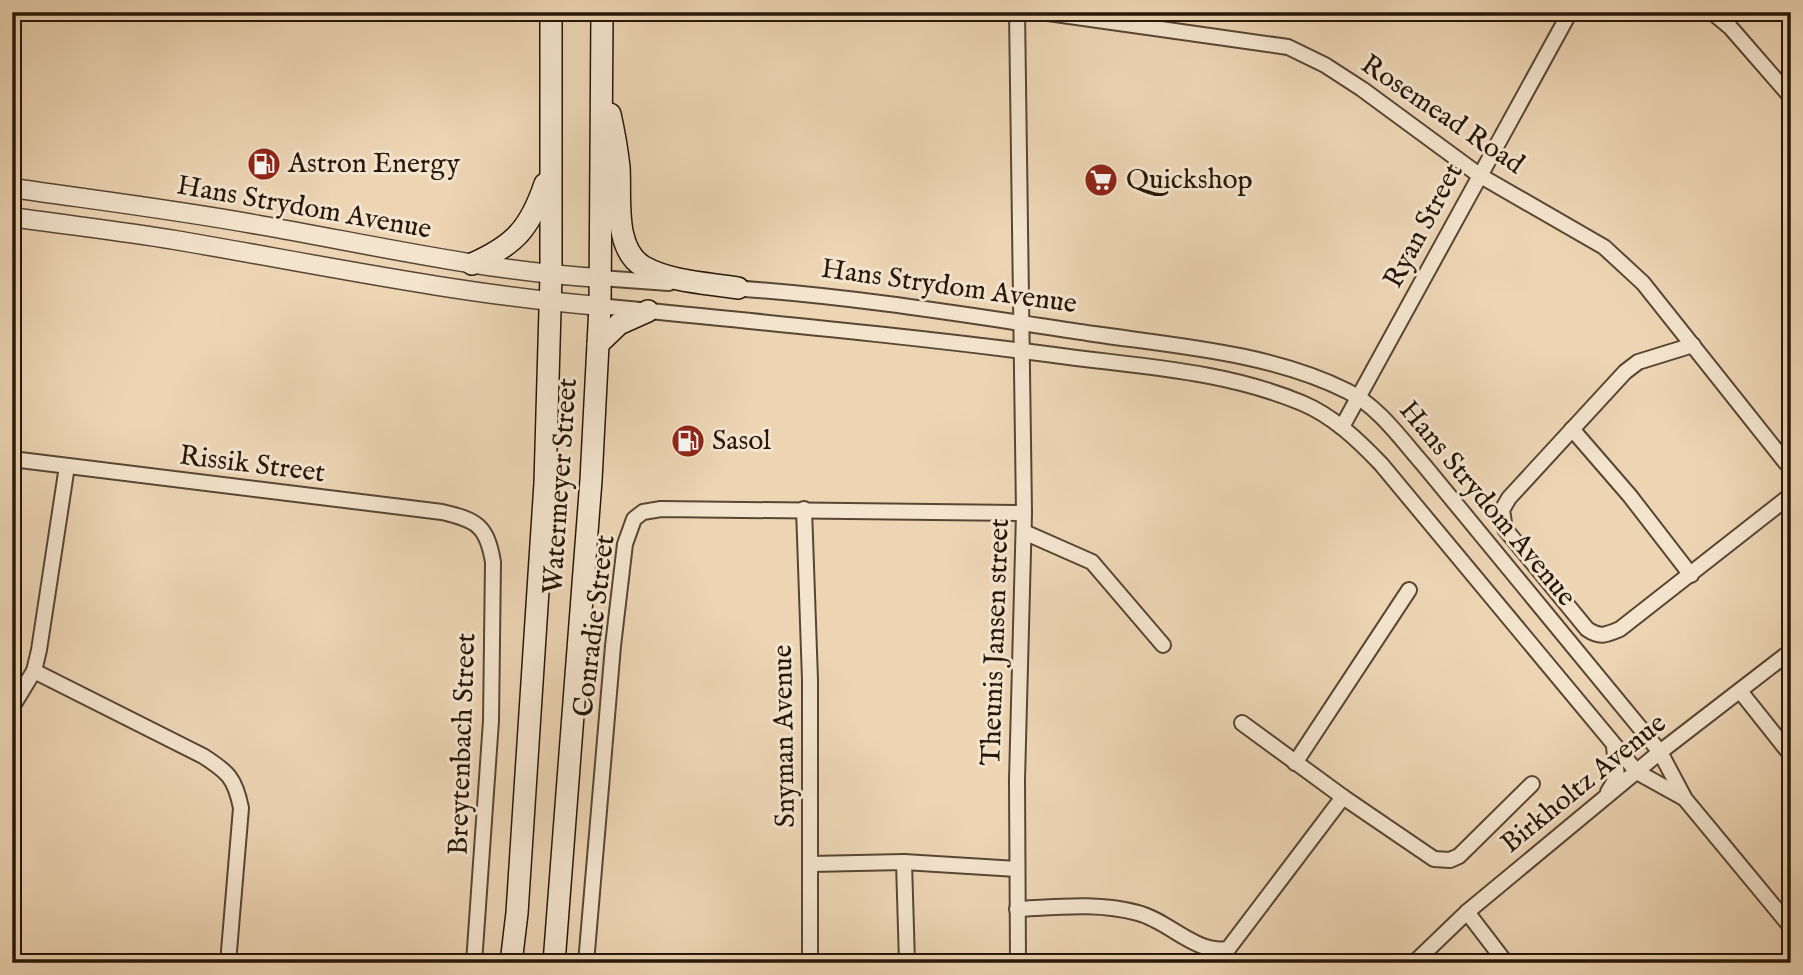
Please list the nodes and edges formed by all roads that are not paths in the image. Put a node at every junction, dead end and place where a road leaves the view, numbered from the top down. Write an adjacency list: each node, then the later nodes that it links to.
1 (551, 12): 9 (main road, Watermeyer Street)
2 (602, 12): 7 (main road, Watermeyer Street)
3 (1017, 12): 20 (street, Theunis Jansen street)
4 (1041, 12): 10 (street, Rosemead Road)
5 (1570, 12): 10 (street, Ryan Street)
6 (1712, 12): 8 (street)
7 (601, 74): 15 (main road, Watermeyer Street); 16 (main road)
8 (1791, 97)
9 (551, 167): 13 (main road); 14 (main road, Watermeyer Street)
10 (1479, 175): 22 (street, Rosemead Road); 24 (street, Ryan Street)
11 (12, 188): 13 (street, Hans Strydom Avenue)
12 (12, 218): 17 (street, Hans Strydom Avenue)
13 (472, 264): 14 (street, Hans Strydom Avenue)
14 (551, 275): 15 (street, Hans Strydom Avenue); 17 (main road, Watermeyer Street)
15 (600, 278): 16 (street, Hans Strydom Avenue); 18 (main road, Watermeyer Street)
16 (738, 288): 20 (street, Hans Strydom Avenue)
17 (551, 301): 18 (street, Hans Strydom Avenue); 60 (main road, Watermeyer Street)
18 (600, 306): 19 (street, Hans Strydom Avenue); 21 (main road, Watermeyer Street)
19 (648, 311): 21 (main road); 23 (street, Hans Strydom Avenue)
20 (1020, 323): 23 (street, Theunis Jansen street); 24 (street, Hans Strydom Avenue)
21 (598, 344): 61 (main road, Watermeyer Street)
22 (1693, 345): 26 (street); 29 (street, Rosemead Road)
23 (1023, 351): 25 (street, Hans Strydom Avenue); 32 (street, Theunis Jansen street)
24 (1360, 398): 25 (street, Ryan Street); 44 (street, Hans Strydom Avenue)
25 (1342, 427): 43 (street, Hans Strydom Avenue)
26 (1572, 429): 35 (street); 35 (street)
27 (12, 459): 28 (street, Rissik Street)
28 (67, 466): 33 (street, Rissik Street); 39 (street)
29 (1791, 469)
30 (1791, 495): 35 (street)
31 (804, 509): 32 (street, Conradie Street); 53 (street, Snyman Avenue); 62 (street, Conradie Street)
32 (1024, 513): 34 (street, Theunis Jansen street)
33 (482, 529): 59 (street, Breytenbach Street)
34 (1024, 533): 37 (street); 54 (street, Theunis Jansen street)
35 (1691, 575)
36 (1409, 590): 46 (street)
37 (1163, 645)
38 (1791, 651): 40 (street, Birkholtz Avenue)
39 (34, 671): 41 (street); 58 (street)
40 (1740, 691): 44 (street, Birkholtz Avenue); 45 (street)
41 (12, 707)
42 (1242, 723): 46 (street)
43 (1614, 746): 47 (street, Hans Strydom Avenue); 50 (street)
44 (1660, 752): 47 (street, Birkholtz Avenue); 51 (street, Hans Strydom Avenue)
45 (1791, 755)
46 (1295, 763): 49 (street)
47 (1637, 772): 50 (street, Birkholtz Avenue); 51 (street, Hans Strydom Avenue)
48 (1532, 784): 49 (street)
49 (1343, 797): 55 (street)
50 (1604, 799): 56 (street, Birkholtz Avenue)
51 (1685, 799): 57 (street, Hans Strydom Avenue)
52 (904, 862): 53 (street); 54 (street); 64 (street)
53 (811, 864): 63 (street, Snyman Avenue)
54 (1017, 869): 55 (street, Theunis Jansen street)
55 (1017, 909): 65 (street, Theunis Jansen street)
56 (1467, 912): 66 (street, Birkholtz Avenue); 67 (street)
57 (1791, 927)
58 (228, 963)
59 (474, 963)
60 (511, 963)
61 (554, 963)
62 (586, 963)
63 (810, 963)
64 (907, 963)
65 (1018, 963)
66 (1414, 963)
67 (1506, 963)

